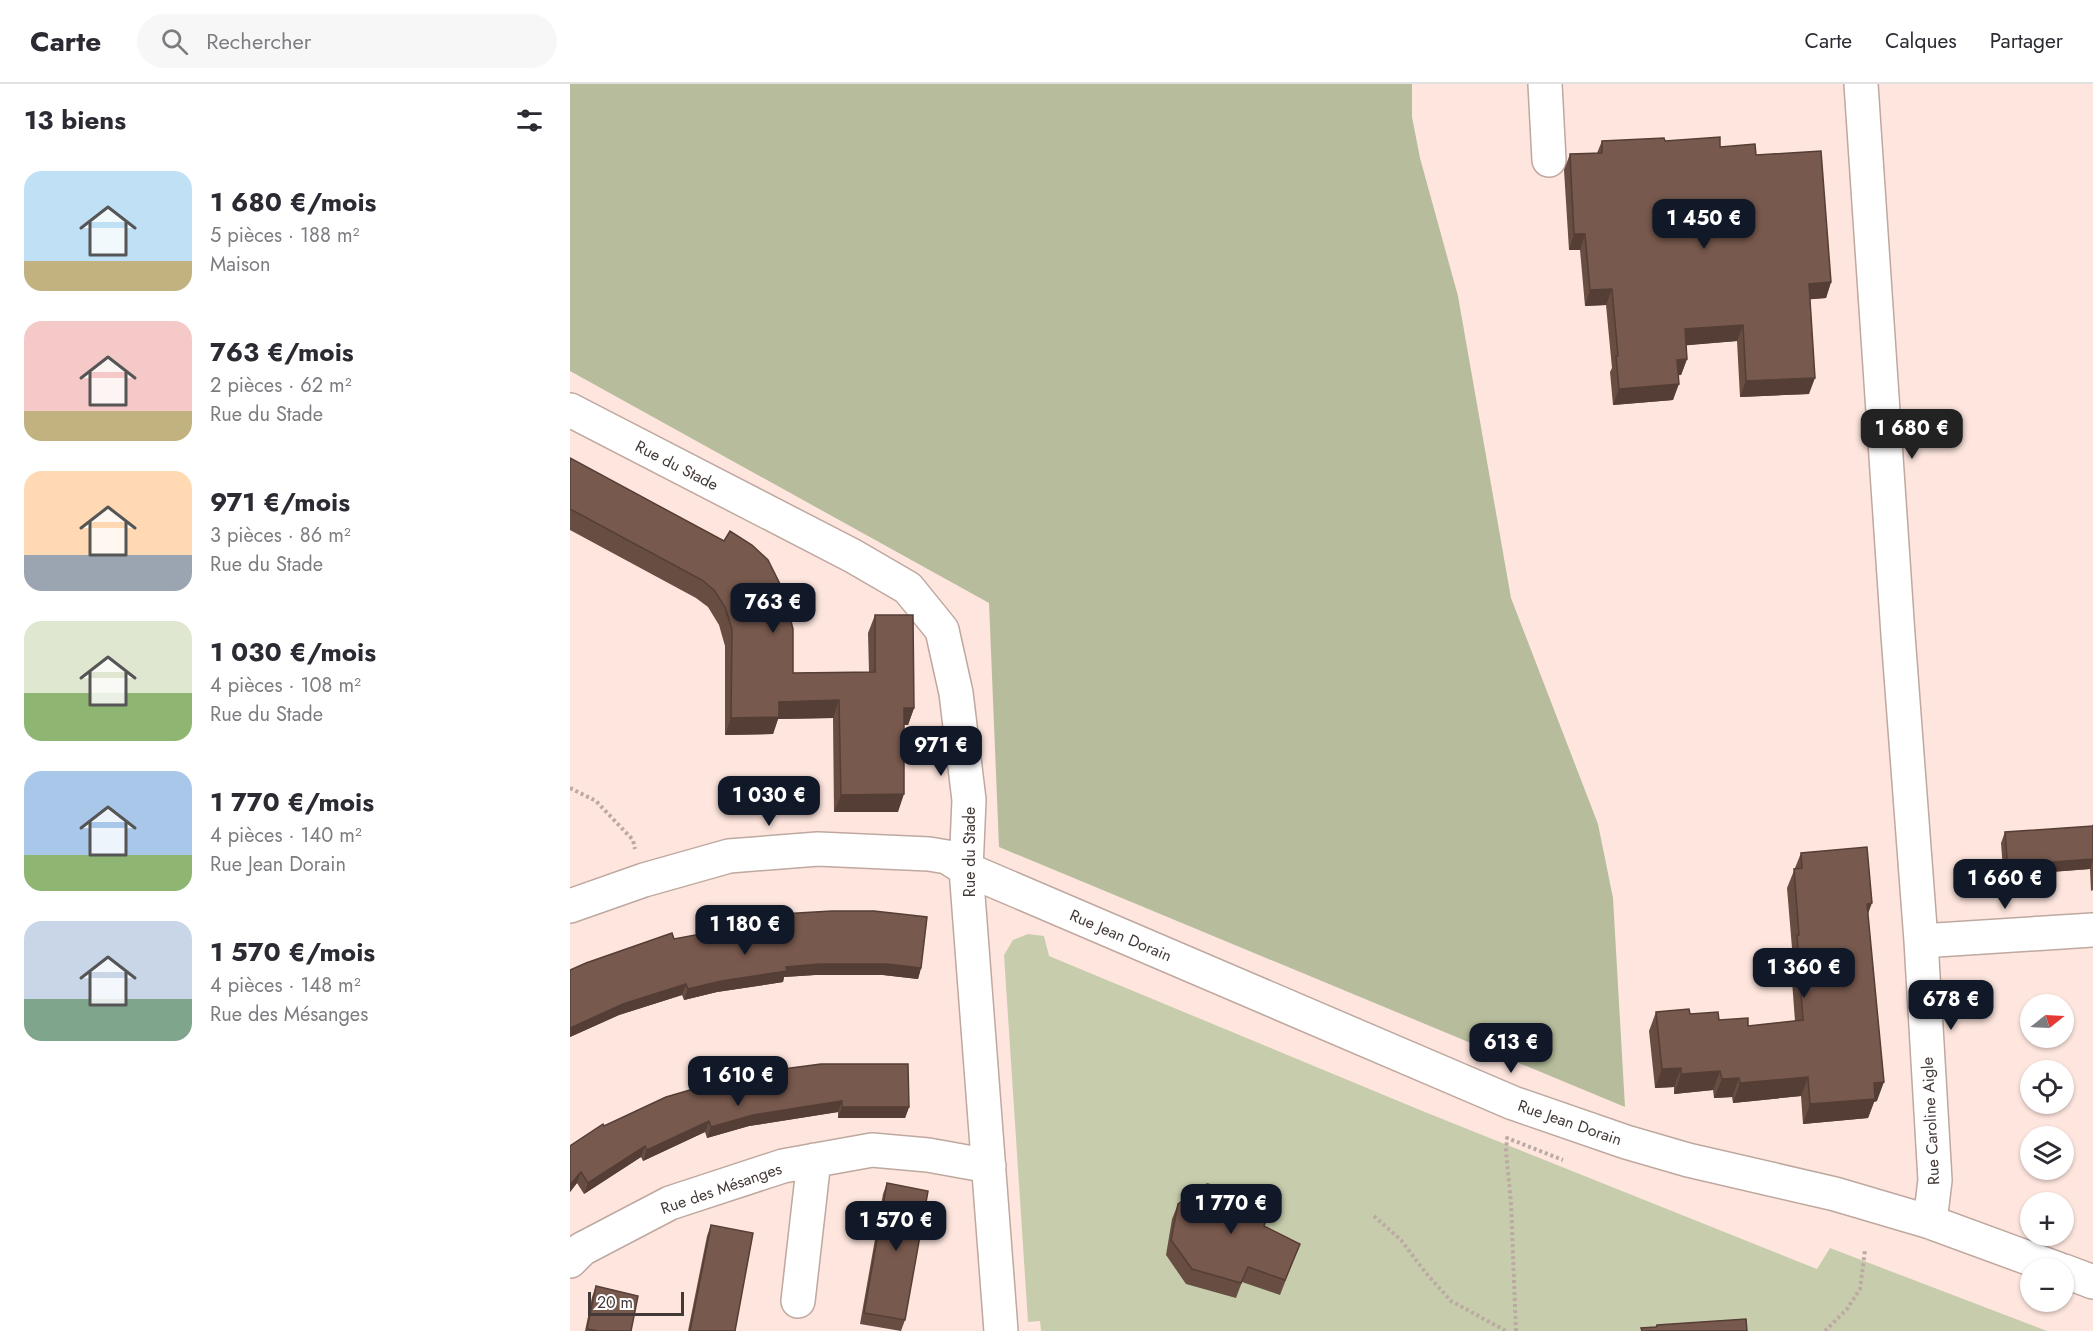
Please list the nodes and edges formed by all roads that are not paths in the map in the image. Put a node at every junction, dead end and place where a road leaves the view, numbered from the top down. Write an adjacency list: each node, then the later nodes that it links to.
1 (1545, 84): 3 (street)
2 (1862, 84): 8 (street, Rue Caroline Aigle)
3 (1549, 160)
4 (570, 410): 5 (street, Rue du Stade)
5 (966, 869): 6 (street, Rue Jean Dorain); 10 (street, Rue du Stade); 11 (street, Rue Jean Dorain)
6 (570, 906)
7 (2093, 930): 8 (street)
8 (1920, 941): 11 (street, Rue Caroline Aigle)
9 (814, 1161): 10 (street, Rue des Mésanges); 13 (street, Rue des Mésanges); 16 (street)
10 (989, 1166): 17 (street, Rue du Stade)
11 (1930, 1222): 12 (street, Rue Jean Dorain)
12 (2028, 1258)
13 (570, 1261)
14 (2074, 1275): 15 (street)
15 (2093, 1282)
16 (798, 1301)
17 (1001, 1331)

